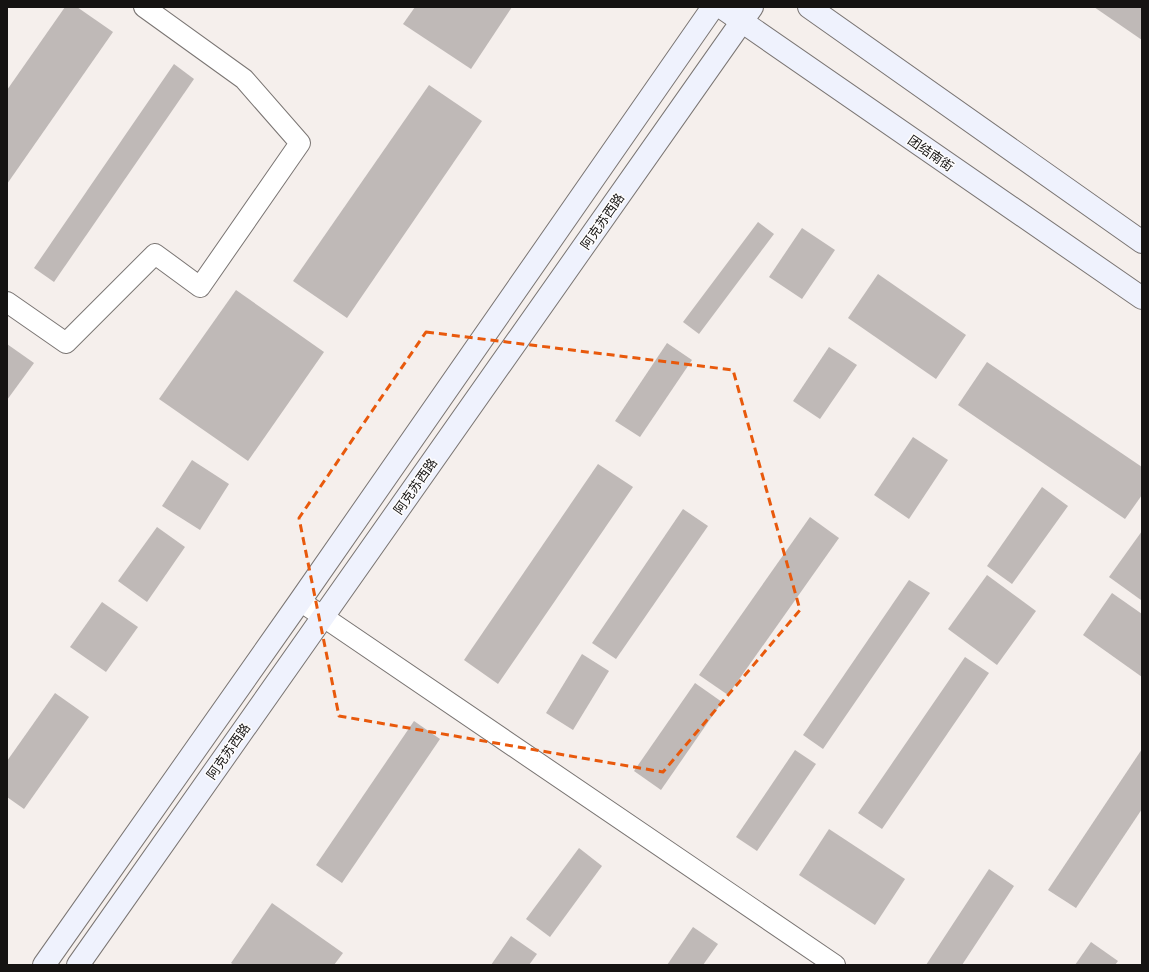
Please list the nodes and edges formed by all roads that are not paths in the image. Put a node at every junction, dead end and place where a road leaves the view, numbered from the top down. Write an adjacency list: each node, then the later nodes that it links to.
1 (144, 7): 8 (street)
2 (713, 7): 9 (main road, 阿克苏西路)
3 (721, 7): 5 (main road, 团结南街)
4 (809, 7): 6 (main road)
5 (747, 14): 7 (main road, 团结南街); 10 (main road, 阿克苏西路)
6 (1142, 242)
7 (1142, 298)
8 (7, 302)
9 (300, 601): 10 (street); 11 (main road, 阿克苏西路)
10 (323, 617): 12 (main road, 阿克苏西路); 13 (street)
11 (44, 965)
12 (78, 965)
13 (835, 965)

